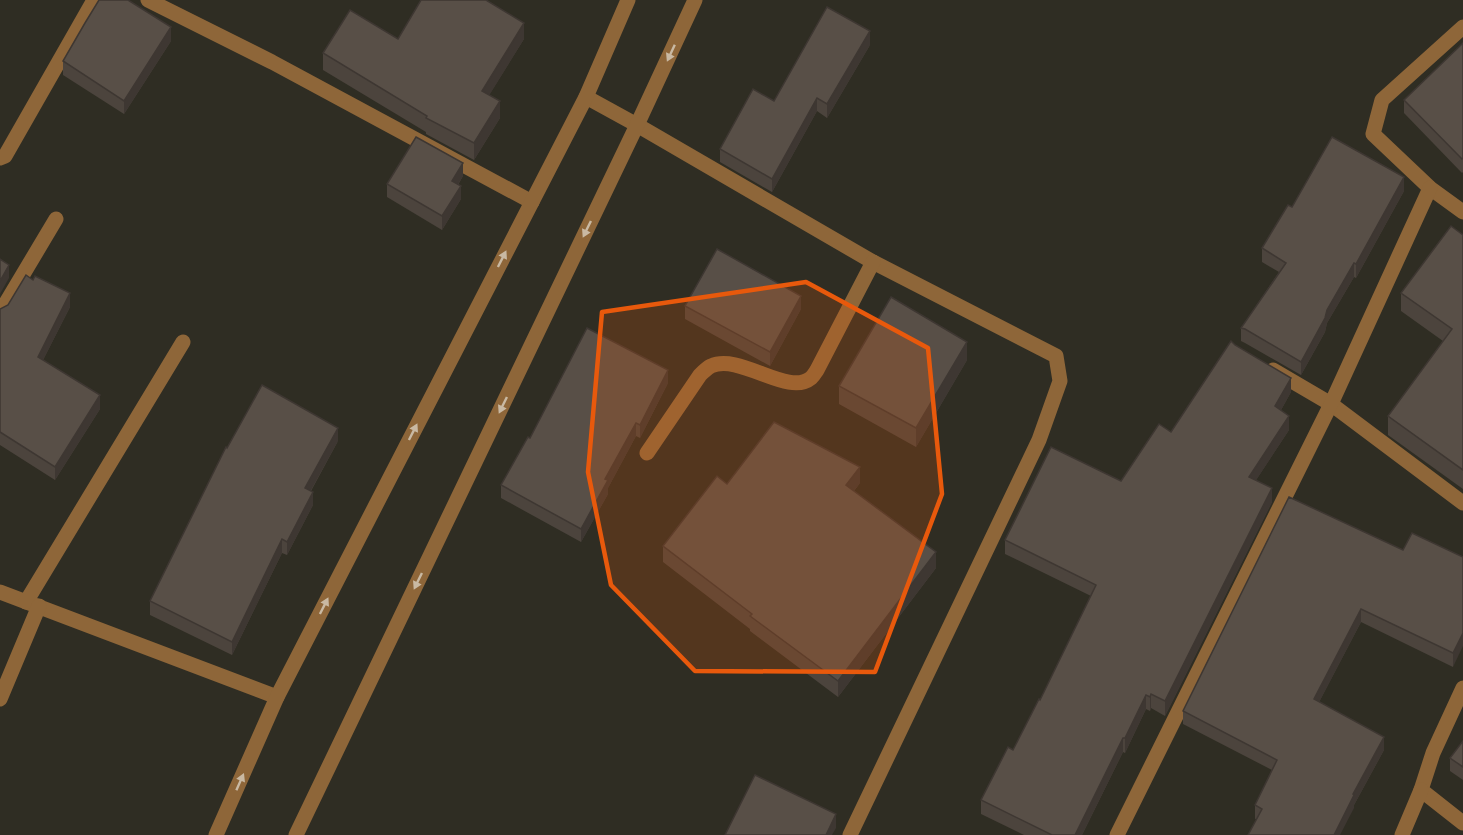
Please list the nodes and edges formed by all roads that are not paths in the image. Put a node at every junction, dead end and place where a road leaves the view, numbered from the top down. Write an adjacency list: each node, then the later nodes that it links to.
1 (94, 0): 8 (street)
2 (148, 0): 10 (street)
3 (628, 0): 6 (street)
4 (695, 0): 7 (street, one-way to 7)
5 (1463, 27): 9 (street)
6 (586, 97): 7 (street); 10 (street)
7 (638, 125): 13 (street); 28 (street, one-way to 28)
8 (0, 158)
9 (1430, 188): 11 (street); 17 (street)
10 (532, 202): 23 (street, one-way to 10)
11 (1463, 212)
12 (56, 219): 14 (street)
13 (873, 262): 18 (street); 29 (street)
14 (0, 313)
15 (183, 342): 21 (street)
16 (1260, 363): 17 (street)
17 (1331, 404): 19 (street); 30 (street)
18 (647, 453)
19 (1463, 503)
20 (0, 592): 21 (street)
21 (33, 604): 23 (street); 24 (street)
22 (1463, 688): 25 (street)
23 (277, 697): 27 (street, one-way to 23)
24 (0, 699)
25 (1421, 790): 26 (street); 31 (street)
26 (1463, 823)
27 (216, 835)
28 (296, 835)
29 (849, 835)
30 (1117, 835)
31 (1402, 835)

